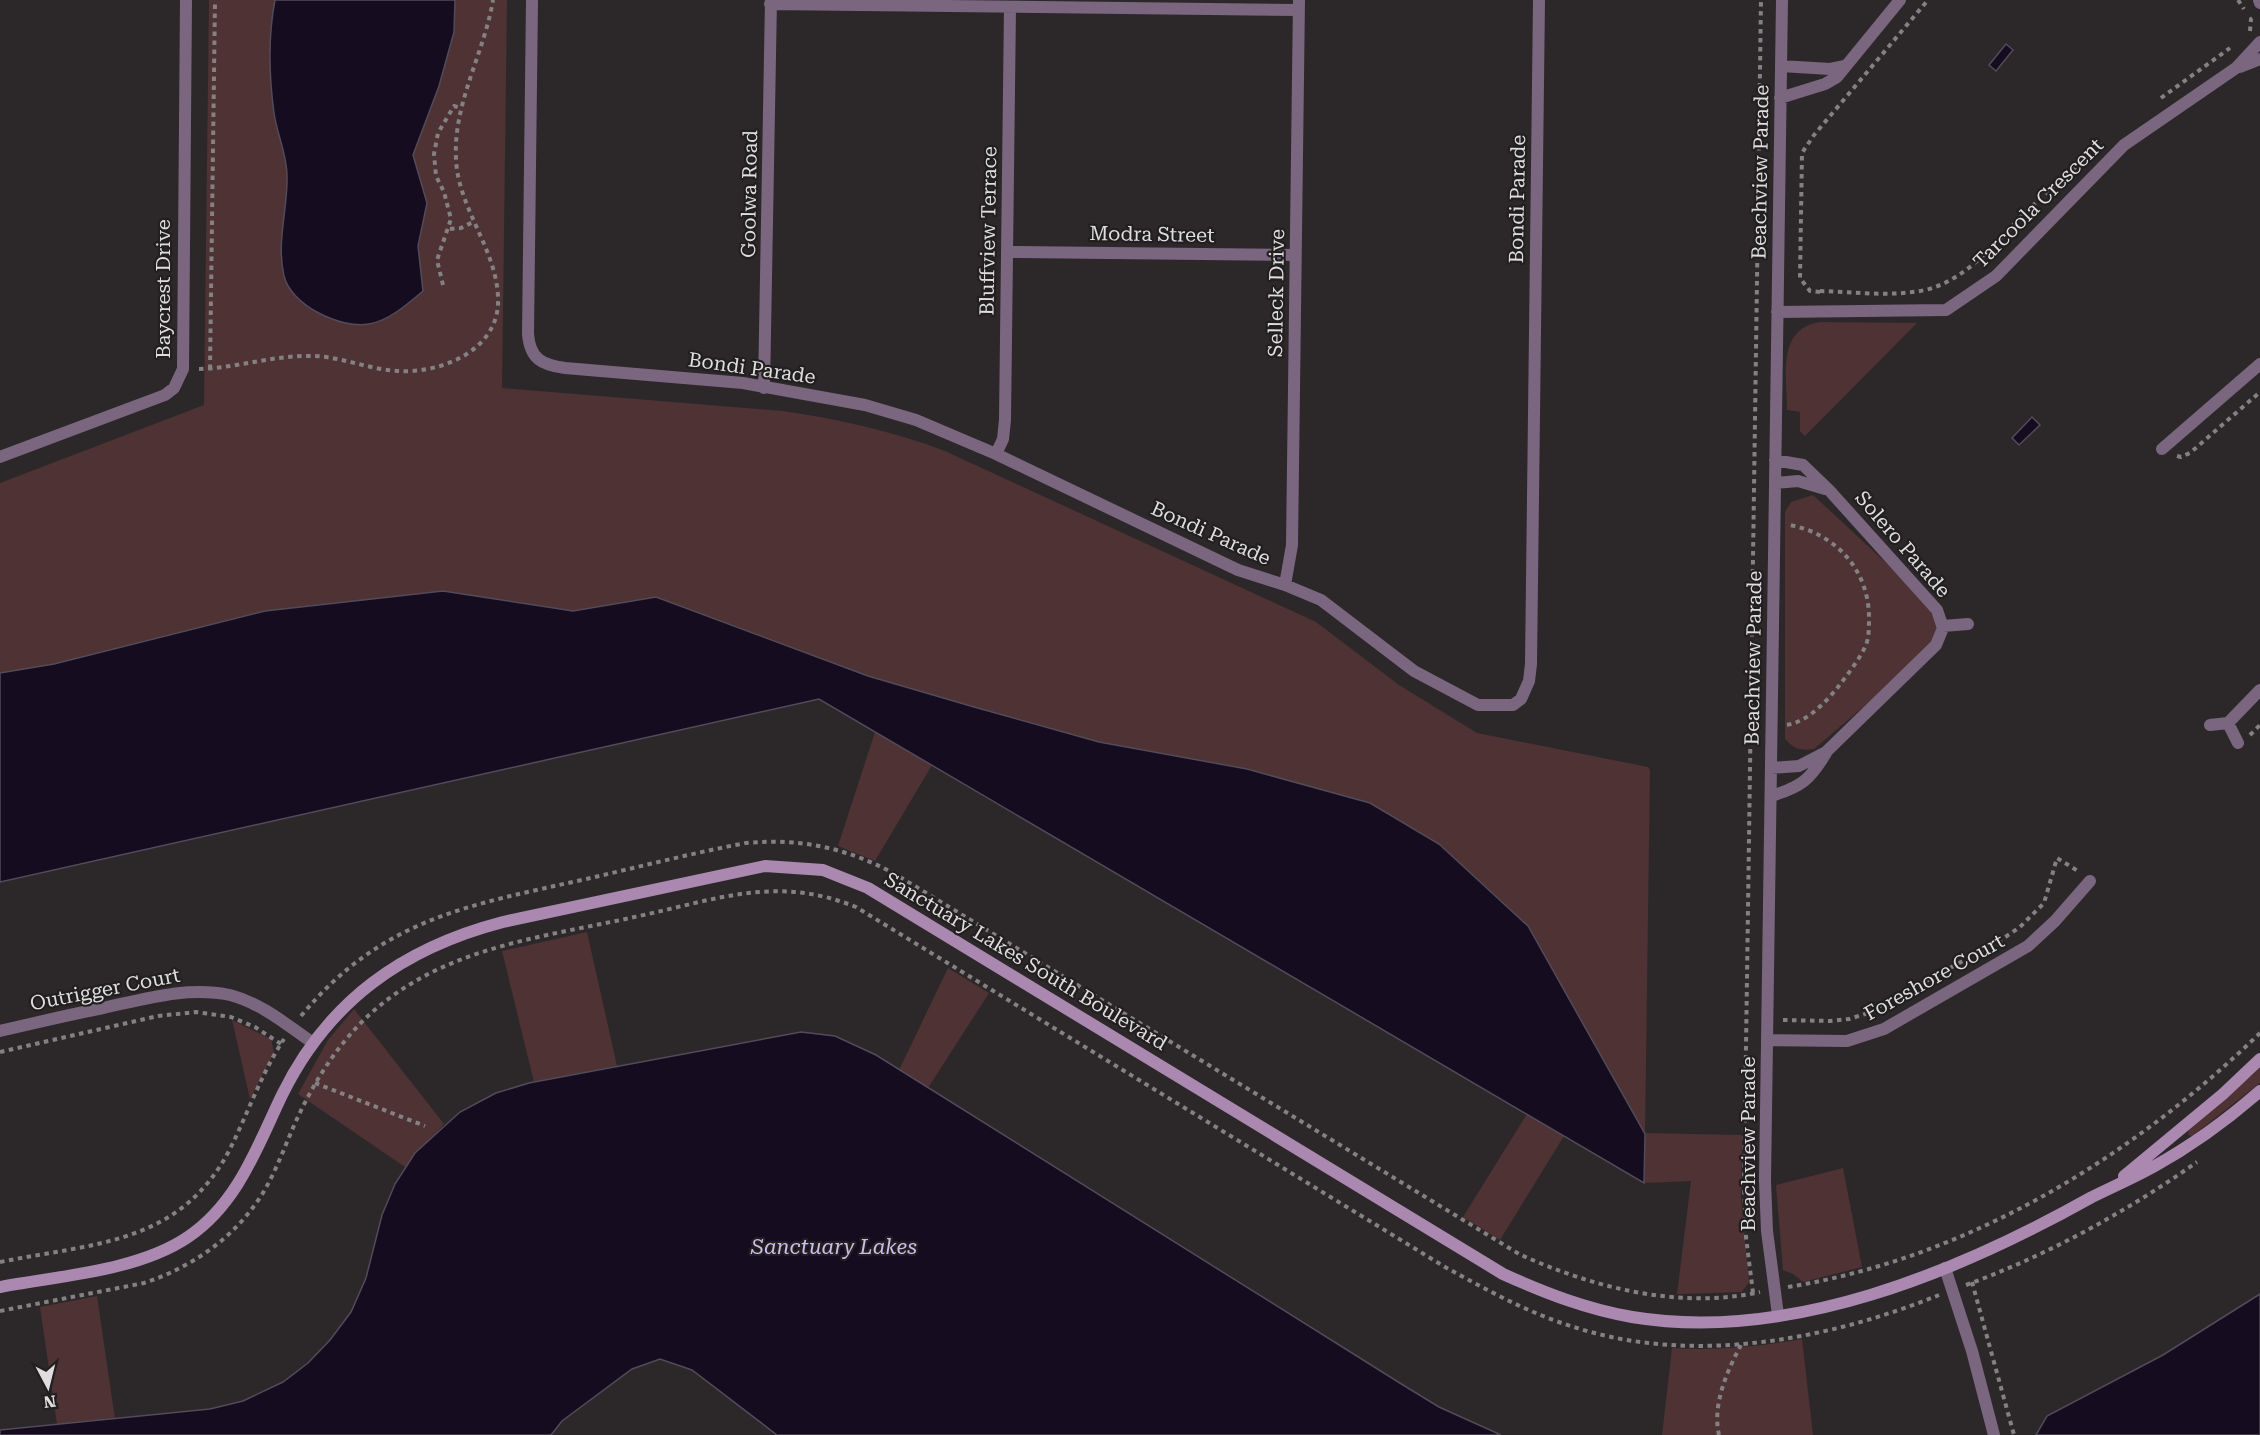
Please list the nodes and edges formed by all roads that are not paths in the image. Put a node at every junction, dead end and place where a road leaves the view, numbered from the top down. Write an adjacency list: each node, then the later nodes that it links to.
1 (186, 0): 22 (street, Baycrest Drive)
2 (532, 0): 19 (street, Bondi Parade)
3 (1539, 0): 26 (street, Bondi Parade)
4 (1782, 0): 11 (street, Beachview Parade)
5 (1900, 0): 12 (street)
6 (771, 2): 8 (street); 19 (street, Goolwa Road)
7 (1299, 5): 8 (street); 16 (street, Selleck Drive)
8 (1010, 7): 15 (street, Bluffview Terrace)
9 (2260, 42): 13 (street, Tarcoola Crescent)
10 (2260, 59): 13 (street, Tarcoola Crescent)
11 (1781, 66): 12 (street); 14 (street, Beachview Parade)
12 (1845, 66): 14 (street)
13 (2236, 68): 17 (street, Tarcoola Crescent)
14 (1780, 98): 17 (street, Beachview Parade)
15 (1007, 252): 16 (street, Modra Street); 21 (street, Bluffview Terrace)
16 (1295, 255): 26 (street, Selleck Drive)
17 (1777, 312): 23 (street, Beachview Parade)
18 (2260, 364): 20 (street)
19 (764, 388): 21 (street, Bondi Parade)
20 (2162, 449)
21 (996, 454): 26 (street, Bondi Parade)
22 (0, 457)
23 (1775, 460): 24 (street, Beachview Parade); 25 (street, Solero Parade)
24 (1775, 483): 25 (street, Solero Parade); 34 (street, Beachview Parade)
25 (1829, 490): 28 (street, Solero Parade)
26 (1285, 585)
27 (1968, 624): 28 (street, Solero Parade)
28 (1943, 626): 33 (street, Solero Parade)
29 (2260, 690): 30 (street)
30 (2228, 723): 31 (street); 32 (street)
31 (2210, 725)
32 (2238, 743)
33 (1826, 752): 34 (street, Solero Parade); 35 (street, Solero Parade)
34 (1771, 768): 35 (street, Beachview Parade)
35 (1771, 796): 38 (street, Beachview Parade)
36 (2090, 881): 38 (street, Foreshore Court)
37 (0, 1031): 39 (street, Outrigger Court)
38 (1767, 1040): 45 (street, Beachview Parade)
39 (313, 1043): 44 (street, Sanctuary Lakes South Boulevard); 45 (street, Sanctuary Lakes South Boulevard)
40 (2260, 1059): 42 (street, Sanctuary Lakes South Boulevard)
41 (2260, 1091): 42 (street, Sanctuary Lakes South Boulevard)
42 (2107, 1190): 43 (street, Sanctuary Lakes South Boulevard)
43 (1945, 1269): 45 (street, Sanctuary Lakes South Boulevard); 46 (street)
44 (0, 1287)
45 (1778, 1315)
46 (1994, 1435)

